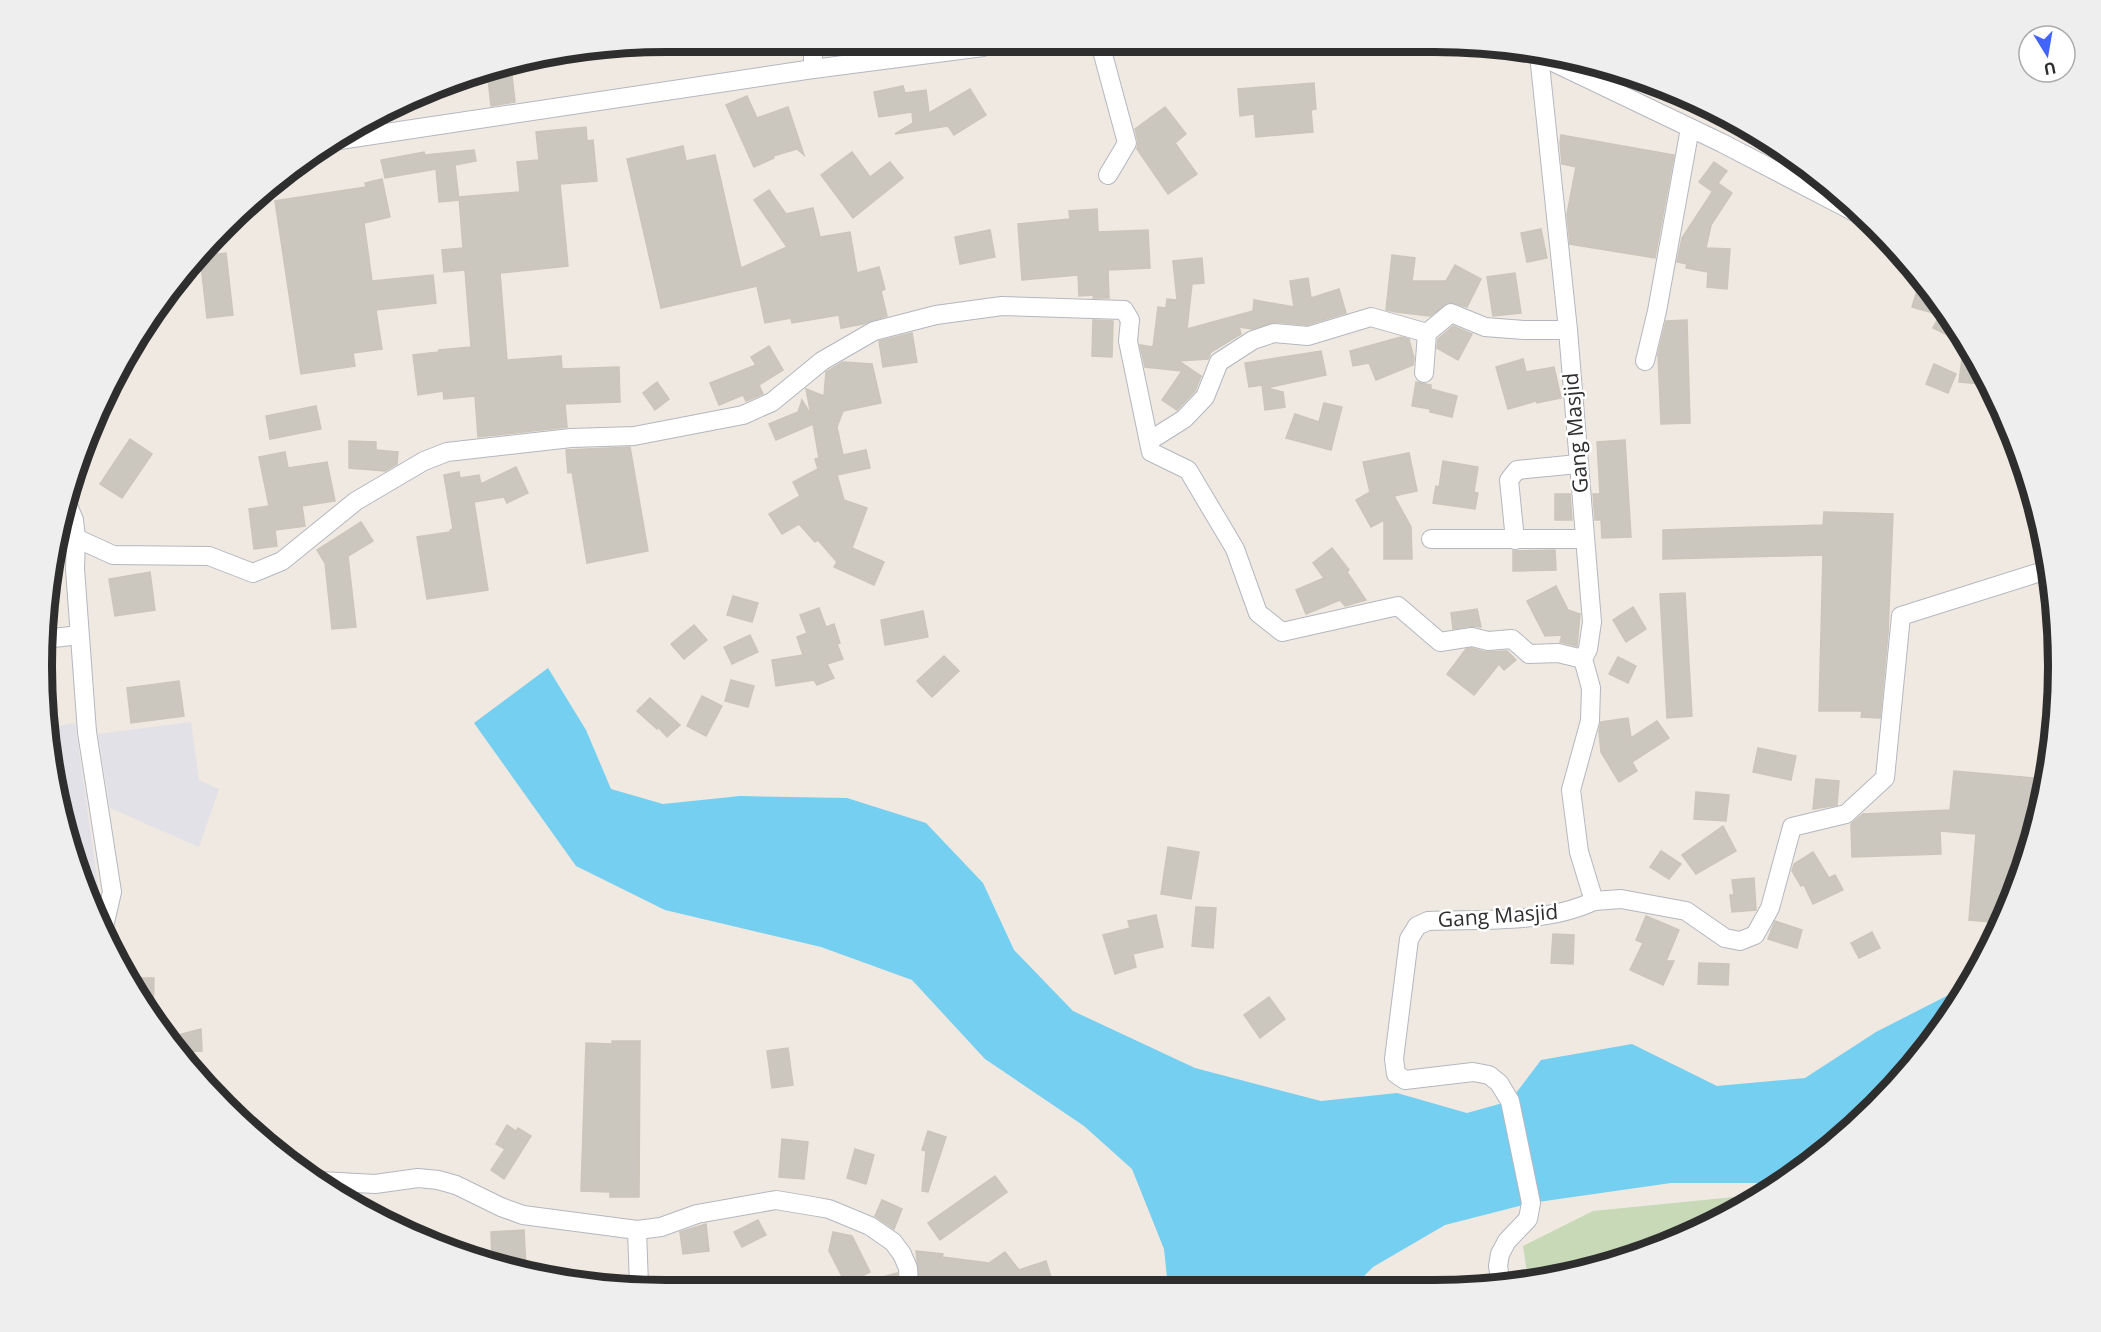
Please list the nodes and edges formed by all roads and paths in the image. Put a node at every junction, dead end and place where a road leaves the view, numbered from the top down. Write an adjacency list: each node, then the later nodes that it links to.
1 (813, 52): 6 (street)
2 (944, 52): 6 (street)
3 (1102, 52): 9 (street)
4 (1536, 61): 11 (street, Gang Masjid)
5 (1560, 65): 7 (street)
6 (813, 69): 8 (street)
7 (1690, 128): 10 (street); 13 (street)
8 (355, 138)
9 (1108, 175)
10 (1838, 203)
11 (1568, 330): 12 (street); 16 (street, Gang Masjid)
12 (1427, 333): 14 (street); 15 (street)
13 (1645, 361)
14 (1424, 373)
15 (1149, 441): 18 (street); 25 (street)
16 (1578, 464): 20 (street, Gang Masjid); 21 (street)
17 (69, 525): 18 (street)
18 (76, 538): 23 (street)
19 (1431, 539): 21 (street)
20 (1585, 539): 21 (street); 25 (street, Gang Masjid)
21 (1515, 540)
22 (2041, 572): 26 (street)
23 (79, 635): 24 (street); 27 (street)
24 (53, 638)
25 (1583, 659): 26 (street)
26 (1594, 901): 30 (street, Gang Masjid)
27 (106, 917)
28 (336, 1183): 29 (street)
29 (637, 1230): 31 (street); 32 (street)
30 (1500, 1276)
31 (639, 1279)
32 (909, 1280)

